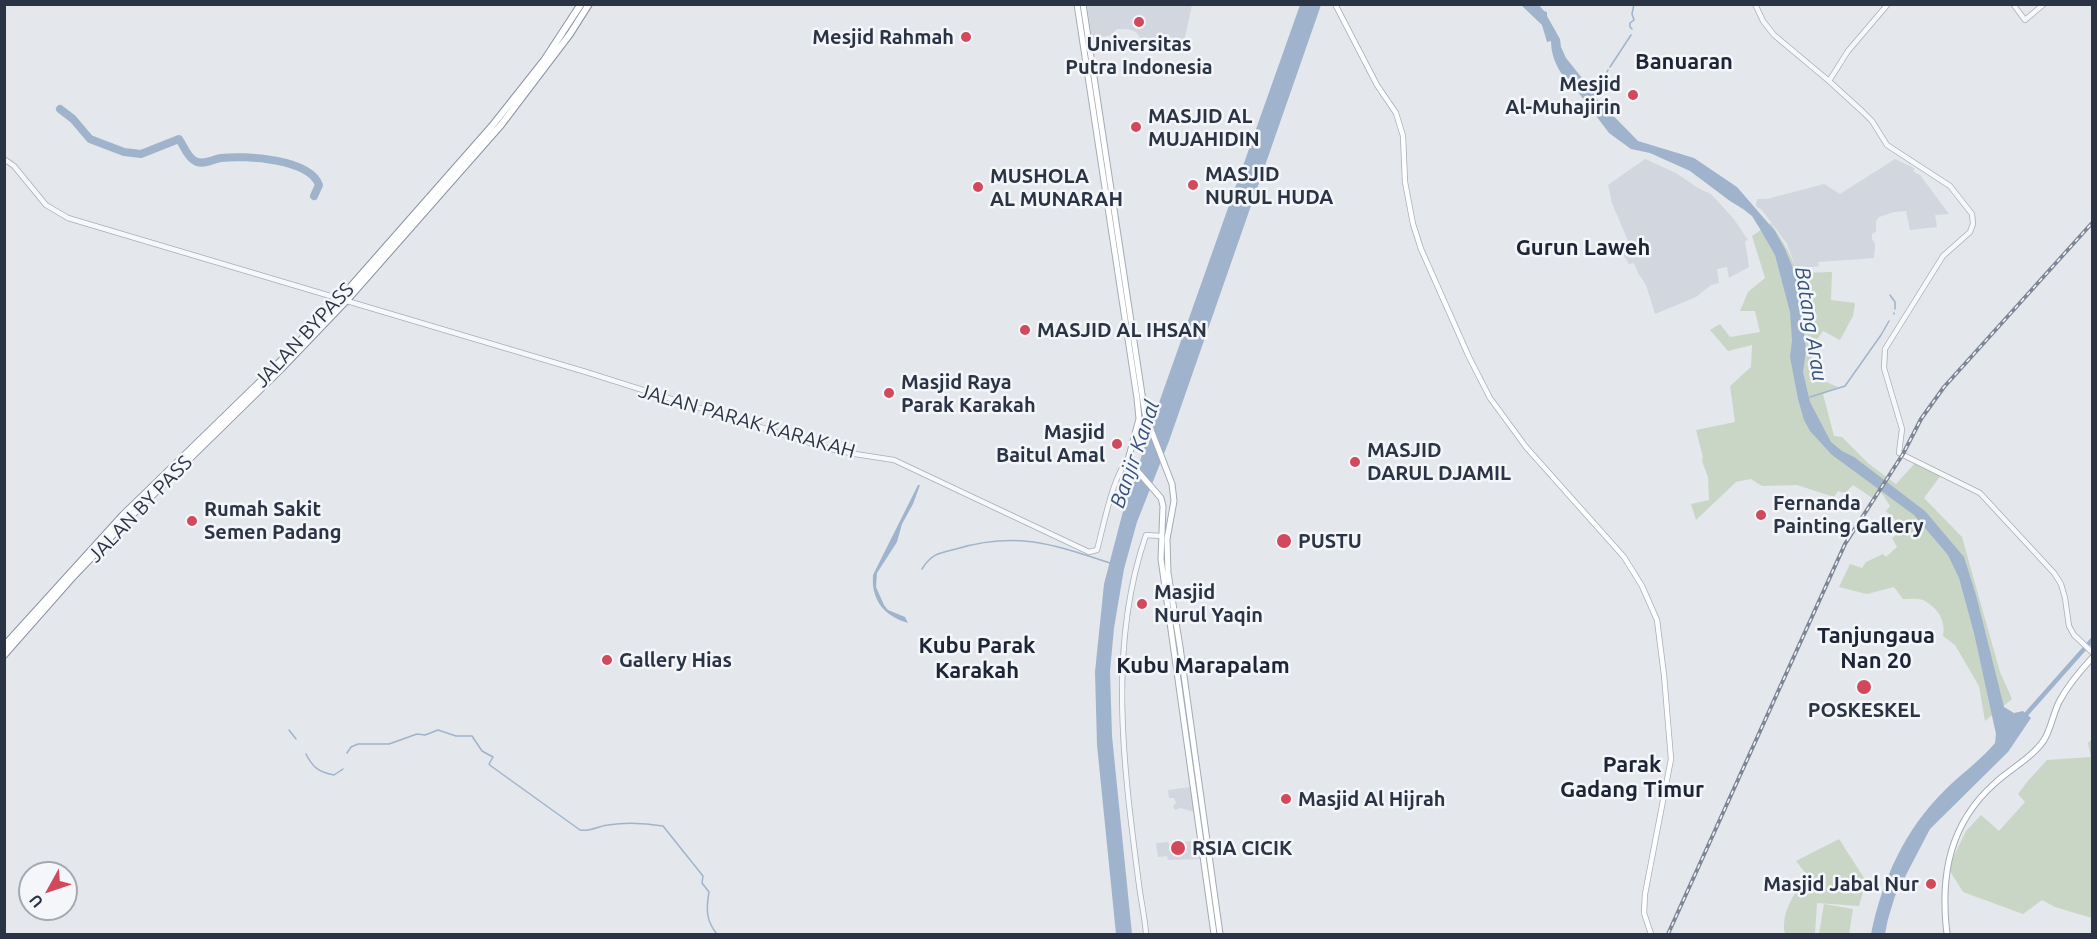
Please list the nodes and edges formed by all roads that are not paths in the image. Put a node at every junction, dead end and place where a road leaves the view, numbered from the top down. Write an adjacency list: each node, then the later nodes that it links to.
1 (581, 4): 13 (highway, JALAN BYPASS)
2 (589, 4): 13 (highway)
3 (1077, 4): 10 (main road)
4 (1083, 4): 10 (main road)
5 (1335, 4): 30 (main road)
6 (1755, 4): 11 (street)
7 (1888, 4): 11 (street)
8 (2013, 4): 9 (street)
9 (2044, 4)
10 (1085, 44): 14 (main road)
11 (1829, 81): 23 (street)
12 (4, 159): 15 (street, JALAN PARAK KARAKAH)
13 (454, 174): 15 (highway, JALAN BYPASS); 16 (highway, JALAN BYPASS)
14 (1124, 298): 18 (main road); 21 (main road)
15 (340, 299): 16 (street, JALAN PARAK KARAKAH); 19 (highway, JALAN BYPASS)
16 (347, 300): 17 (highway, JALAN BYPASS); 18 (street, JALAN PARAK KARAKAH)
17 (281, 369): 19 (highway, JALAN BY PASS)
18 (1130, 463): 20 (main road)
19 (162, 481): 22 (highway, JALAN BYPASS); 24 (highway, JALAN BY PASS)
20 (1161, 536): 21 (main road); 27 (street)
21 (1165, 573): 26 (main road)
22 (4, 646)
23 (2092, 652)
24 (4, 655)
25 (2092, 658): 31 (main road)
26 (1211, 890): 28 (main road); 29 (main road)
27 (1146, 934)
28 (1214, 934)
29 (1220, 934)
30 (1651, 934)
31 (1947, 934)

